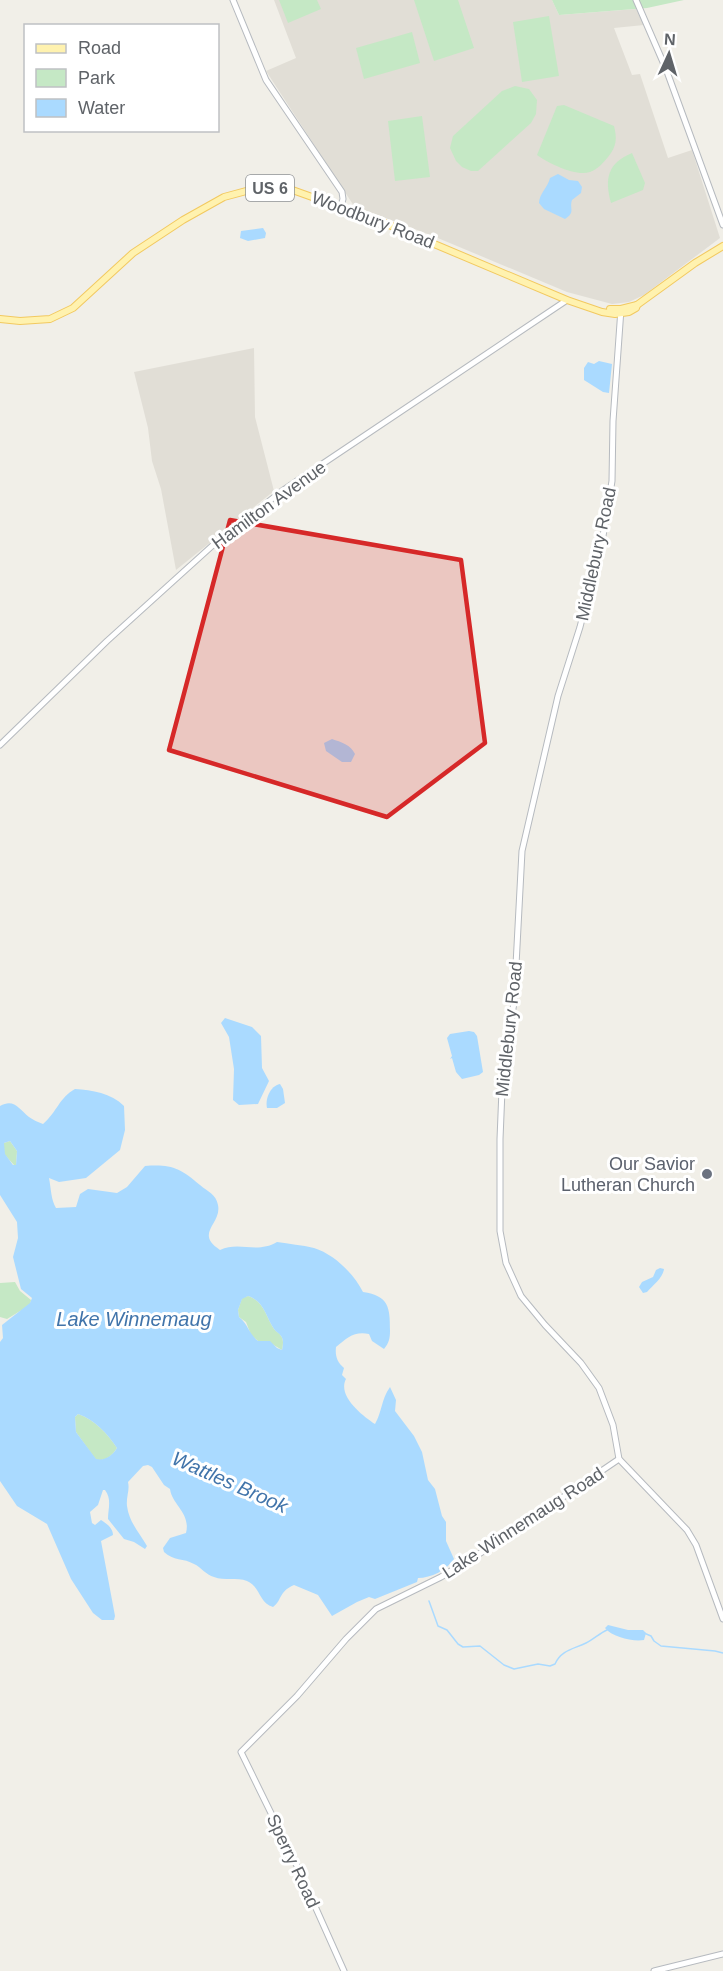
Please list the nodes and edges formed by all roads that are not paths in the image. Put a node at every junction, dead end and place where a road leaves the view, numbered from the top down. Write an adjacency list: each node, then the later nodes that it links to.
1 (233, 0): 3 (street)
2 (636, 0): 4 (street)
3 (341, 206): 6 (main road, Woodbury Road / US 6); 8 (main road, Woodbury Road / US 6)
4 (723, 225)
5 (723, 246): 7 (main road, Woodbury Road / US 6)
6 (567, 300): 7 (main road, Woodbury Road / US 6); 9 (street, Hamilton Avenue)
7 (621, 311): 10 (street, Middlebury Road)
8 (0, 319)
9 (0, 745)
10 (619, 1459): 11 (street); 12 (street, Lake Winnemaug Road)
11 (723, 1619)
12 (241, 1752): 14 (street, Sperry Road)
13 (723, 1954): 15 (street)
14 (344, 1971)
15 (654, 1971)

